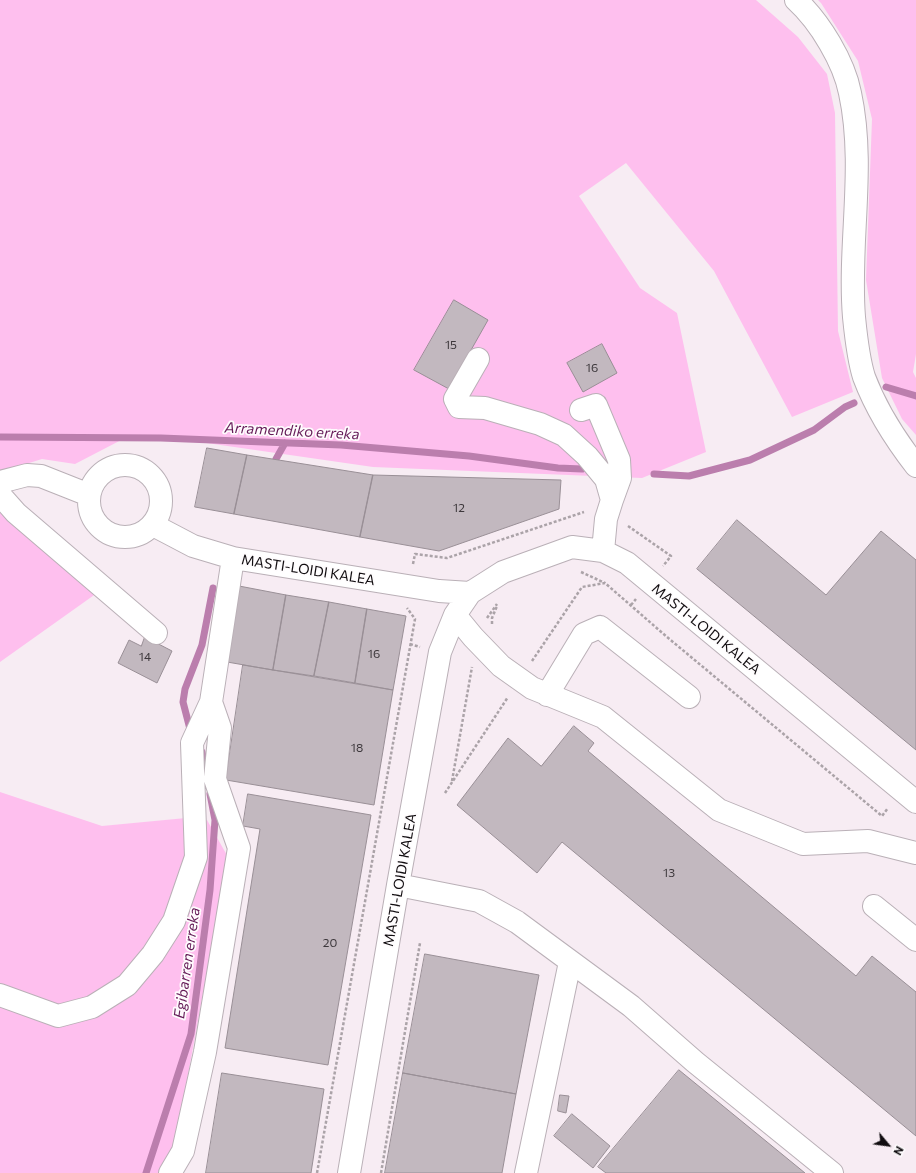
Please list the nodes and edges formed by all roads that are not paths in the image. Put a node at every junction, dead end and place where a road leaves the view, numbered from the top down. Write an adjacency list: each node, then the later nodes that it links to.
1 (796, 0): 4 (street)
2 (478, 359): 8 (street)
3 (581, 410): 8 (street)
4 (916, 466)
5 (0, 482): 7 (street)
6 (0, 495): 14 (street)
7 (89, 495): 9 (street); 9 (street)
8 (612, 500): 10 (street)
9 (153, 525): 11 (street, MASTI-LOIDI KALEA)
10 (603, 551): 12 (street, MASTI-LOIDI KALEA); 18 (street, MASTI-LOIDI KALEA)
11 (233, 558): 12 (street, MASTI-LOIDI KALEA); 17 (street)
12 (470, 593): 13 (street, MASTI-LOIDI KALEA)
13 (456, 614): 15 (street); 20 (street, MASTI-LOIDI KALEA)
14 (156, 633)
15 (547, 695): 16 (street); 19 (street)
16 (689, 697)
17 (211, 702): 24 (street); 25 (street)
18 (916, 802)
19 (916, 853)
20 (398, 885): 23 (street); 26 (street, MASTI-LOIDI KALEA)
21 (874, 906): 22 (street)
22 (916, 940)
23 (570, 962): 27 (street); 28 (street)
24 (0, 995)
25 (170, 1173)
26 (349, 1173)
27 (526, 1173)
28 (832, 1173)

